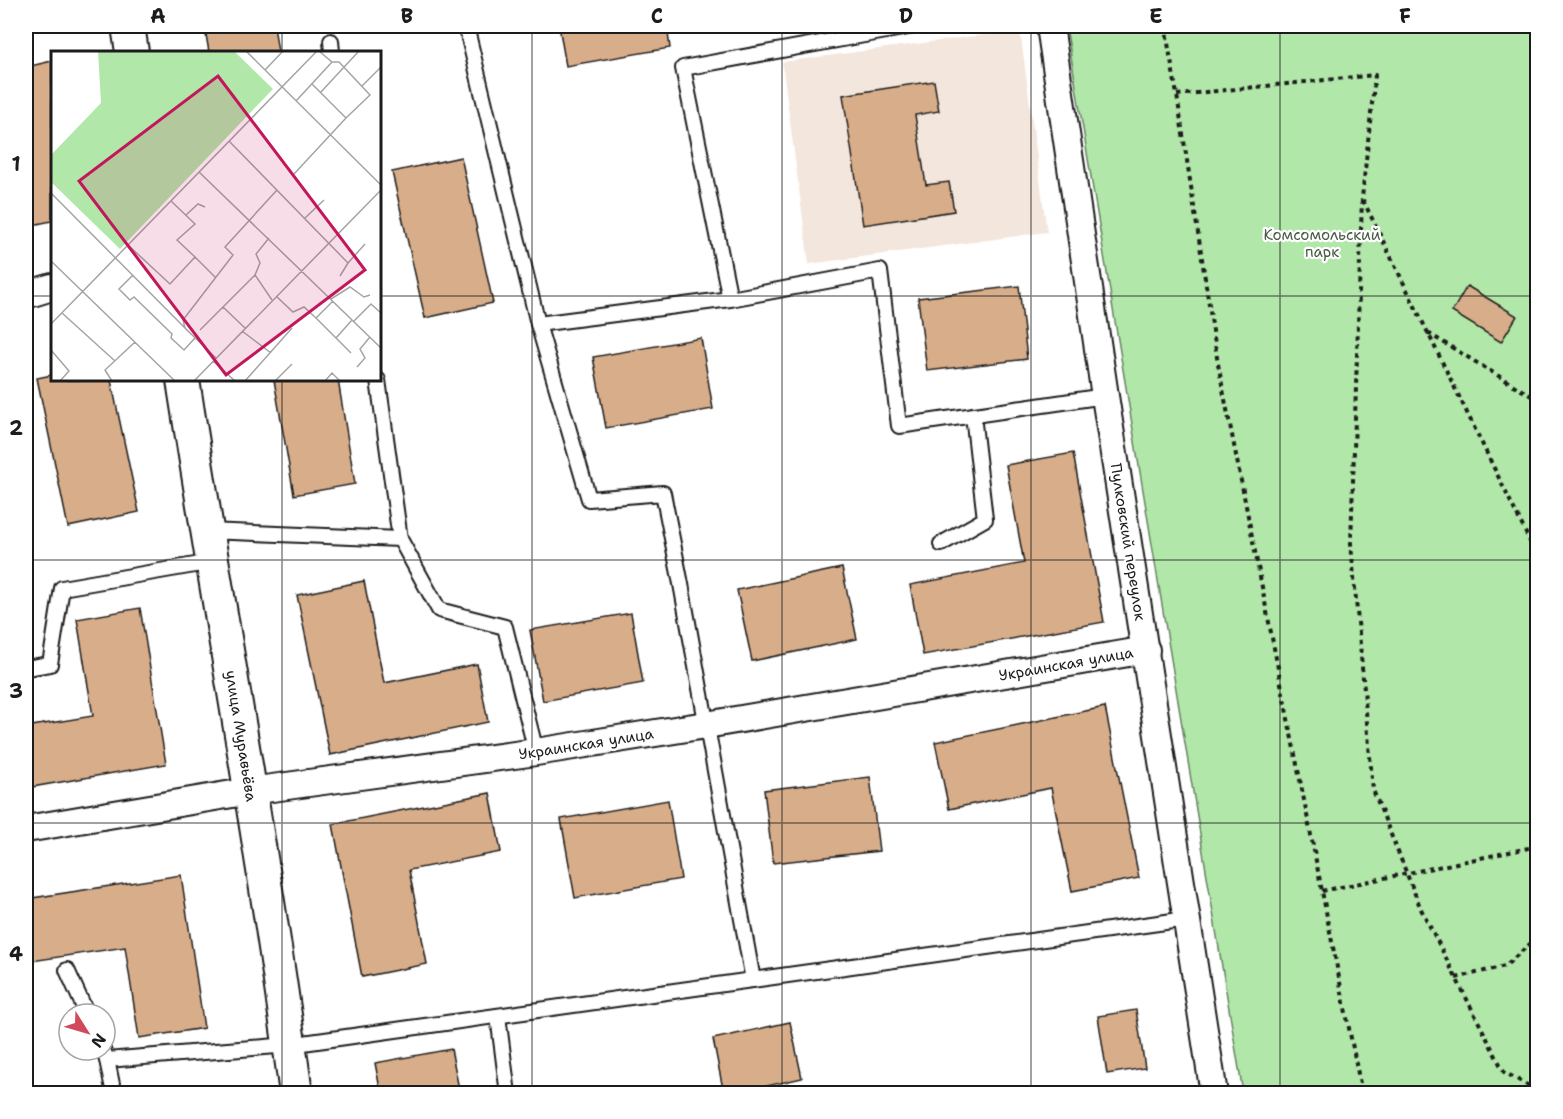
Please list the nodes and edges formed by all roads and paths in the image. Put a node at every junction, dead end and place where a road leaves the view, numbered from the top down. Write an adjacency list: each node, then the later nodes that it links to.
1 (128, 26): 6 (street)
2 (465, 26): 12 (lane)
3 (914, 26): 11 (lane)
4 (1050, 26): 16 (street, Пулковский переулок)
5 (1165, 26): 7 (path)
6 (132, 51)
7 (1177, 95): 8 (path); 32 (path)
8 (1362, 198): 13 (path); 31 (path)
9 (51, 287): 10 (street)
10 (26, 295)
11 (730, 299): 12 (lane); 18 (lane)
12 (538, 324): 26 (lane)
13 (1428, 333): 17 (path); 22 (path)
14 (183, 381): 19 (street, улица Муравьёва)
15 (378, 381): 20 (lane)
16 (1105, 396): 18 (lane); 24 (street, Пулковский переулок)
17 (1538, 400)
18 (973, 415): 21 (lane)
19 (207, 531): 20 (lane); 23 (street, улица Муравьёва)
20 (400, 539): 27 (lane)
21 (941, 544)
22 (1538, 558)
23 (212, 562): 25 (lane); 28 (street, улица Муравьёва)
24 (1146, 650): 26 (street, Украинская улица); 33 (street, Пулковский переулок)
25 (26, 668)
26 (706, 725): 27 (street, Украинская улица); 37 (lane)
27 (536, 752): 28 (street, Украинская улица)
28 (250, 791): 29 (street, Украинская улица); 40 (street, улица Муравьёва)
29 (26, 829)
30 (1538, 846): 31 (path)
31 (1407, 873): 32 (path); 36 (path)
32 (1322, 891): 48 (path)
33 (1187, 919): 37 (lane); 47 (street, Пулковский переулок)
34 (1538, 937): 36 (path)
35 (67, 970): 38 (lane)
36 (1456, 978): 43 (path)
37 (753, 980): 39 (lane)
38 (82, 1002)
39 (498, 1016): 40 (lane); 46 (lane)
40 (289, 1045): 41 (lane); 45 (street, улица Муравьёва)
41 (117, 1054)
42 (107, 1062): 44 (lane)
43 (1538, 1091)
44 (114, 1094)
45 (296, 1094)
46 (508, 1094)
47 (1214, 1094)
48 (1362, 1094)

